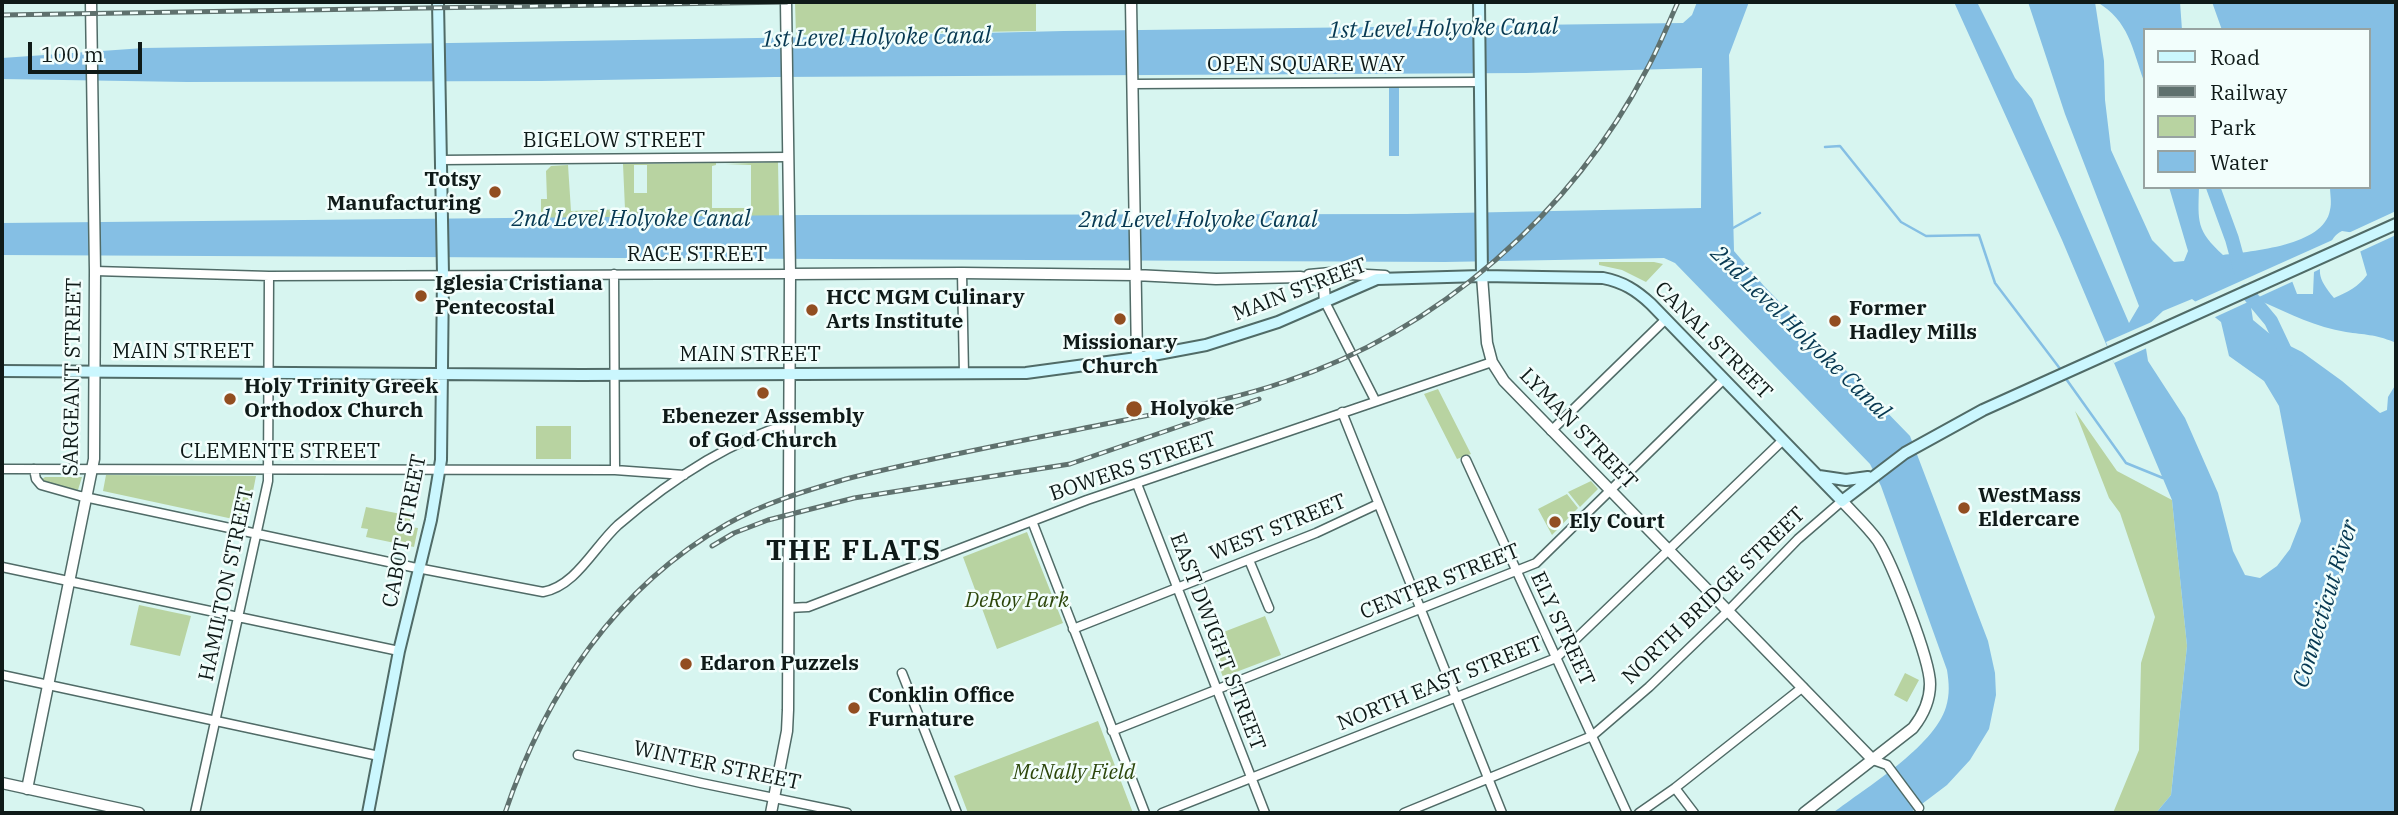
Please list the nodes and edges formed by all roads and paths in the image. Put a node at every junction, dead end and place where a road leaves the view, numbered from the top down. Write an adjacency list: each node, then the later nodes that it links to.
1 (92, 2): 11 (street, SARGEANT STREET)
2 (438, 2): 9 (main road, CABOT STREET)
3 (786, 2): 8 (street)
4 (1131, 2): 7 (street)
5 (1479, 2): 6 (main road, LYMAN STREET)
6 (1479, 79): 7 (street, OPEN SQUARE WAY); 18 (main road, LYMAN STREET)
7 (1132, 82): 12 (street)
8 (788, 157): 9 (street, BIGELOW STREET); 16 (street)
9 (441, 160): 13 (main road, CABOT STREET)
10 (2396, 224): 47 (main road, NORTH BRIDGE STREET)
11 (95, 265): 17 (street, RACE STREET); 26 (street, SARGEANT STREET)
12 (1135, 270): 14 (street, RACE STREET); 19 (street, RACE STREET); 23 (street)
13 (443, 271): 15 (street, RACE STREET); 17 (street, RACE STREET); 28 (main road, CABOT STREET)
14 (962, 273): 16 (street, RACE STREET); 31 (street)
15 (614, 274): 16 (street, RACE STREET); 29 (street)
16 (790, 274): 30 (street)
17 (269, 276): 27 (street, HAMILTON STREET)
18 (1482, 276): 20 (main road, MAIN STREET); 22 (main road, CANAL STREET); 24 (street, LYMAN STREET)
19 (1300, 277): 20 (street, RACE STREET); 21 (street)
20 (1396, 277): 21 (main road, MAIN STREET)
21 (1325, 302): 23 (main road, MAIN STREET); 33 (street)
22 (1666, 319): 32 (main road, CANAL STREET); 36 (street)
23 (1137, 358): 31 (main road, MAIN STREET)
24 (1492, 362): 33 (street, BOWERS STREET); 36 (street, LYMAN STREET)
25 (2, 371): 26 (main road, MAIN STREET)
26 (95, 371): 27 (main road, MAIN STREET); 39 (street, SARGEANT STREET)
27 (269, 372): 28 (main road, MAIN STREET); 42 (street, HAMILTON STREET)
28 (442, 373): 29 (main road, MAIN STREET); 44 (main road, CABOT STREET)
29 (615, 374): 30 (main road, MAIN STREET); 43 (street)
30 (789, 374): 31 (main road, MAIN STREET); 35 (street)
31 (964, 374)
32 (1724, 379): 37 (main road, CANAL STREET); 49 (street, CENTER STREET)
33 (1375, 400): 34 (street, BOWERS STREET)
34 (1342, 412): 48 (street, BOWERS STREET); 52 (street)
35 (789, 424): 45 (street); 62 (street)
36 (1551, 431): 49 (street, LYMAN STREET)
37 (1783, 440): 46 (main road, CANAL STREET); 55 (street, NORTH EAST STREET)
38 (1465, 460): 59 (street, ELY STREET)
39 (93, 468): 41 (street, CLEMENTE STREET); 42 (street, CLEMENTE STREET); 50 (street, SARGEANT STREET)
40 (2, 469): 41 (street, CLEMENTE STREET)
41 (34, 469): 50 (street)
42 (268, 469): 44 (street, CLEMENTE STREET); 54 (street, HAMILTON STREET)
43 (615, 470): 44 (street, CLEMENTE STREET); 45 (street, CLEMENTE STREET)
44 (440, 471): 58 (main road, CABOT STREET)
45 (684, 474): 58 (street)
46 (1819, 476): 47 (main road); 51 (main road, CANAL STREET)
47 (1872, 477): 51 (main road, NORTH BRIDGE STREET)
48 (1137, 484): 53 (street, BOWERS STREET); 61 (street, EAST DWIGHT STREET)
49 (1610, 491): 55 (street, LYMAN STREET); 59 (street, CENTER STREET)
50 (88, 497): 54 (street); 60 (street, SARGEANT STREET)
51 (1842, 500): 65 (street, NORTH BRIDGE STREET); 81 (street)
52 (1378, 504): 56 (street, WEST STREET); 64 (street)
53 (1032, 521): 62 (street, BOWERS STREET); 67 (street)
54 (256, 533): 58 (street); 66 (street, HAMILTON STREET)
55 (1668, 551): 65 (street, LYMAN STREET); 69 (street, NORTH EAST STREET)
56 (1249, 559): 61 (street, WEST STREET); 63 (street)
57 (2, 567): 60 (street)
58 (419, 568): 68 (main road, CABOT STREET)
59 (1516, 571): 64 (street, CENTER STREET); 69 (street, ELY STREET)
60 (71, 581): 66 (street); 72 (street, SARGEANT STREET)
61 (1177, 587): 67 (street, WEST STREET); 74 (street, EAST DWIGHT STREET)
62 (788, 608): 87 (street)
63 (1269, 608)
64 (1419, 608): 74 (street, CENTER STREET); 75 (street)
65 (1728, 611): 73 (street, LYMAN STREET); 78 (street, NORTH BRIDGE STREET)
66 (237, 616): 68 (street); 76 (street, HAMILTON STREET)
67 (1073, 629): 77 (street)
68 (399, 651): 80 (main road, CABOT STREET)
69 (1556, 658): 75 (street, NORTH EAST STREET); 78 (street, ELY STREET)
70 (902, 673): 94 (street)
71 (2, 675): 72 (street)
72 (48, 685): 76 (street); 86 (street, SARGEANT STREET)
73 (1803, 687): 81 (street, LYMAN STREET); 85 (street)
74 (1217, 691): 77 (street, CENTER STREET); 82 (street, EAST DWIGHT STREET)
75 (1455, 698): 82 (street, NORTH EAST STREET); 83 (street)
76 (215, 720): 80 (street); 90 (street, HAMILTON STREET)
77 (1112, 731): 95 (street)
78 (1592, 736): 83 (street, NORTH BRIDGE STREET); 100 (street, ELY STREET)
79 (578, 755): 87 (street, WINTER STREET)
80 (379, 756): 91 (main road, CABOT STREET)
81 (1873, 760): 88 (street, LYMAN STREET); 103 (street)
82 (1252, 779): 96 (street, NORTH EAST STREET); 97 (street, EAST DWIGHT STREET)
83 (1488, 779): 98 (street, NORTH BRIDGE STREET); 99 (street)
84 (2, 783): 86 (street)
85 (1675, 788): 101 (street); 102 (street)
86 (27, 789): 89 (street)
87 (775, 797): 92 (street); 93 (street, WINTER STREET)
88 (1919, 808)
89 (139, 813)
90 (195, 813)
91 (368, 813)
92 (771, 813)
93 (847, 813)
94 (957, 813)
95 (1145, 813)
96 (1162, 813)
97 (1265, 813)
98 (1404, 813)
99 (1502, 813)
100 (1627, 813)
101 (1639, 813)
102 (1694, 813)
103 (1804, 813)

